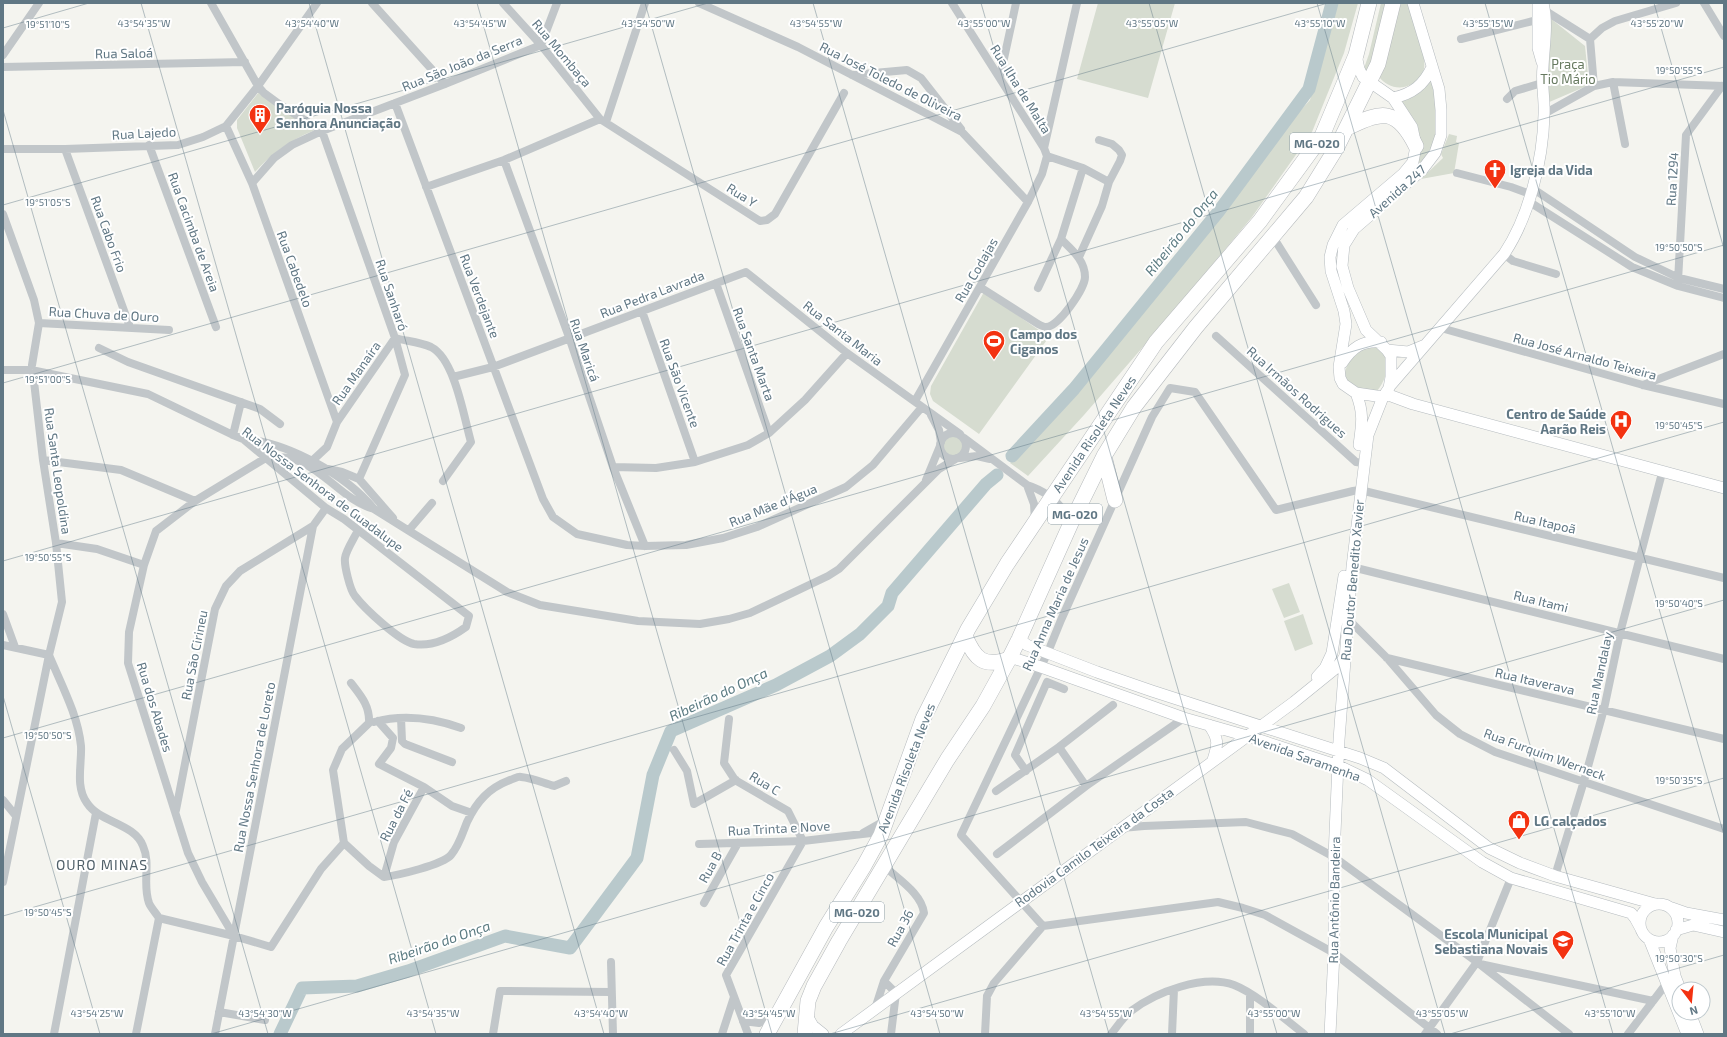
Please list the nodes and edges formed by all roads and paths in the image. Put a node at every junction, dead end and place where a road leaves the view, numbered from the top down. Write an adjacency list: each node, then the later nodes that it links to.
1 (39, 3): 22 (street)
2 (211, 3): 24 (street)
3 (316, 3): 33 (street, Rua Lajedo)
4 (372, 3): 31 (street)
5 (504, 3): 21 (street, Rua Mombaça)
6 (557, 3): 21 (street, Rua São João da Serra)
7 (645, 3): 41 (street)
8 (699, 3): 27 (street, Rua José Toledo de Oliveira)
9 (1016, 3): 28 (street)
10 (1077, 3): 50 (street)
11 (1369, 3): 23 (highway, Avenida Risoleta Neves / MG-020)
12 (1393, 3): 30 (highway, Avenida Risoleta Neves / MG-020)
13 (1413, 3): 26 (main road, Avenida 247)
14 (1676, 3): 19 (street)
15 (1704, 3): 18 (street)
16 (954, 4): 28 (street, Rua Ilha de Malta)
17 (1540, 9): 19 (street); 20 (street); 32 (main road, Rua Doutor Benedito Xavier)
18 (1724, 36)
19 (1590, 38): 34 (street)
20 (1461, 39)
21 (541, 45): 31 (street, Rua São João da Serra); 41 (street, Rua Mombaça)
22 (3, 55)
23 (1356, 55): 30 (main road, Avenida 247); 127 (highway, Avenida Risoleta Neves / MG-020)
24 (245, 62): 25 (street, Rua Saloá); 33 (street)
25 (3, 67)
26 (1432, 67): 37 (main road); 87 (main road, Avenida 247)
27 (852, 75): 45 (street, Rua José Toledo de Oliveira); 45 (street)
28 (1000, 77): 50 (street, Rua Ilha de Malta)
29 (1613, 82): 34 (street); 35 (street); 47 (street)
30 (1370, 83): 37 (main road, Avenida 247); 43 (highway, Avenida Risoleta Neves / MG-020)
31 (445, 84): 39 (street, Rua São João da Serra)
32 (1542, 84): 38 (street); 40 (main road, Rua Doutor Benedito Xavier)
33 (258, 86): 42 (street, Rua Lajedo); 44 (street)
34 (1594, 86): 40 (street)
35 (1723, 86): 70 (street, Rua 1294)
36 (844, 93): 41 (street, Rua Y)
37 (1393, 98): 49 (main road, Avenida 247)
38 (1508, 99)
39 (395, 103): 44 (street, Rua São João da Serra); 59 (street, Rua Verdejante)
40 (1544, 114): 60 (main road, Rua Doutor Benedito Xavier)
41 (603, 120): 54 (street)
42 (226, 126): 48 (street, Rua Lajedo); 58 (street, Rua Cabedelo)
43 (1347, 128): 49 (highway); 64 (highway, Avenida Risoleta Neves / MG-020)
44 (322, 130): 58 (street, Rua São João da Serra); 84 (street, Rua Sanharó)
45 (962, 132): 61 (street, Rua José Toledo de Oliveira)
46 (1099, 140): 57 (street)
47 (1625, 144)
48 (149, 145): 52 (street, Rua Lajedo); 80 (street, Rua Cacimba de Areia)
49 (1416, 146): 92 (main road, Avenida 247)
50 (1044, 148): 53 (street)
51 (3, 149): 52 (street, Rua Lajedo)
52 (65, 149): 79 (street, Rua Cabo Frio)
53 (1047, 156): 55 (street); 61 (street, Rua Codajas)
54 (504, 160): 59 (street); 85 (street, Rua Maricá)
55 (1083, 168): 57 (street); 65 (street)
56 (1457, 173): 60 (street)
57 (1109, 182): 67 (street)
58 (252, 183): 103 (street, Rua Cabedelo)
59 (426, 188): 91 (street, Rua Verdejante)
60 (1530, 194): 66 (main road, Rua Doutor Benedito Xavier); 70 (street); 70 (street)
61 (1028, 202): 72 (street, Rua Codajas)
62 (3, 214): 63 (street)
63 (6, 228): 78 (street)
64 (1273, 237): 76 (street); 110 (highway, Avenida Risoleta Neves / MG-020)
65 (1061, 239): 67 (street); 73 (street)
66 (1504, 254): 69 (street); 81 (main road, Rua Doutor Benedito Xavier)
67 (1079, 257): 72 (street)
68 (746, 272): 71 (street, Rua Pedra Lavrada); 89 (street, Rua Santa Maria)
69 (1556, 274)
70 (1678, 282): 74 (street); 75 (street)
71 (716, 283): 77 (street, Rua Pedra Lavrada); 105 (street, Rua Santa Marta)
72 (980, 287): 99 (street, Rua Codajas)
73 (1038, 288)
74 (1724, 289)
75 (1724, 298)
76 (1316, 305)
77 (642, 312): 85 (street, Rua Pedra Lavrada); 116 (street, Rua São Vicente)
78 (39, 323): 79 (street, Rua Chuva de Ouro); 94 (street, Rua Santa Leopoldina)
79 (130, 327): 82 (street, Rua Chuva de Ouro)
80 (216, 327)
81 (1441, 328): 86 (main road, Rua Doutor Benedito Xavier); 96 (street, Rua José Arnaldo Teixeira)
82 (169, 330)
83 (1216, 336): 117 (street, Rua Irmãos Rodrigues)
84 (395, 338): 95 (street, Rua Manaíra); 103 (street, Rua Manaíra); 121 (street, Rua Sanharó)
85 (569, 338): 91 (street, Rua Pedra Lavrada); 118 (street, Rua Maricá)
86 (1429, 343): 87 (main road); 98 (main road, Rua Doutor Benedito Xavier)
87 (1384, 346): 92 (main road); 98 (main road)
88 (99, 348): 100 (street)
89 (847, 353): 99 (street, Rua Santa Maria); 105 (street)
90 (1724, 354): 96 (street)
91 (494, 367): 95 (street, Rua Pedra Lavrada); 128 (street, Rua Verdejante)
92 (1339, 367): 97 (main road)
93 (3, 370): 94 (street, Rua Nossa Senhora de Guadalupe)
94 (33, 370): 106 (street, Rua Nossa Senhora de Guadalupe); 113 (street, Rua Santa Leopoldina)
95 (453, 377): 122 (street, Rua Manaíra)
96 (1643, 385): 101 (street, Rua José Arnaldo Teixeira)
97 (1356, 393): 98 (main road); 117 (main road, Rua Doutor Benedito Xavier)
98 (1386, 393): 117 (main road, Rua Doutor Benedito Xavier); 120 (main road)
99 (915, 401): 102 (street, Rua Santa Maria)
100 (241, 402): 104 (street); 106 (street)
101 (1724, 404)
102 (925, 409): 107 (street, Rua Santa Maria); 109 (street, Rua Santa Maria); 141 (street, Rua Mãe d'Água)
103 (337, 422): 114 (street, Rua Manaíra)
104 (280, 424)
105 (770, 432): 116 (street)
106 (233, 435): 108 (street, Rua Nossa Senhora de Guadalupe)
107 (962, 436): 109 (street); 111 (street); 115 (street, Rua Santa Maria)
108 (243, 440): 112 (street, Rua Nossa Senhora de Guadalupe); 114 (street)
109 (940, 444): 111 (street); 123 (street)
110 (1104, 456): 129 (highway); 135 (highway, Avenida Risoleta Neves / MG-020)
111 (958, 458): 115 (street, Rua Santa Maria); 123 (street)
112 (264, 459): 130 (street, Rua dos Abades); 132 (street, Rua Nossa Senhora de Guadalupe); 133 (street)
113 (43, 460): 130 (street); 140 (street, Rua Santa Leopoldina)
114 (313, 460): 119 (street)
115 (996, 461): 124 (street, Rua Santa Maria)
116 (695, 462): 118 (street)
117 (1360, 462): 126 (main road, Rua Doutor Benedito Xavier)
118 (613, 467): 141 (street, Rua Maricá)
119 (325, 468): 121 (street); 133 (street)
120 (1662, 473): 125 (main road); 142 (street, Rua Mandalay)
121 (359, 479): 137 (street)
122 (443, 482)
123 (925, 482): 139 (street)
124 (1024, 482): 127 (street, Rua Santa Maria); 134 (street)
125 (1724, 488)
126 (1356, 490): 129 (street, Rua Anna Maria de Jesus); 142 (street, Rua Itapoã); 144 (main road, Rua Doutor Benedito Xavier); 146 (main road, Rua Doutor Benedito Xavier)
127 (1051, 498): 134 (highway, Avenida Risoleta Neves / MG-020); 135 (street, Rua Santa Maria)
128 (543, 499): 141 (street, Rua Mãe d'Água)
129 (1115, 500): 155 (street, Rua Anna Maria de Jesus)
130 (195, 501): 143 (street, Rua dos Abades)
131 (432, 503): 139 (street)
132 (326, 508): 136 (street, Rua Nossa Senhora de Loreto); 138 (street, Rua Nossa Senhora de Guadalupe)
133 (374, 509): 137 (street)
134 (1035, 523): 151 (highway, Avenida Risoleta Neves / MG-020)
135 (1071, 523): 152 (highway, Avenida Risoleta Neves / MG-020)
136 (314, 526): 191 (street, Rua São Cirineu); 221 (street, Rua Nossa Senhora de Loreto)
137 (401, 526): 139 (street)
138 (358, 530): 138 (street, Rua Nossa Senhora de Guadalupe)
139 (409, 530)
140 (56, 543): 143 (street); 156 (street, Rua Santa Leopoldina)
141 (645, 546)
142 (1640, 557): 145 (street, Rua Itapoã); 150 (street, Rua Mandalay)
143 (144, 565): 191 (street, Rua dos Abades)
144 (1352, 567): 148 (main road, Rua Doutor Benedito Xavier); 150 (street, Rua Itami)
145 (1724, 578)
146 (1340, 602): 148 (street, Rua Furquim Werneck); 149 (main road, Rua Doutor Benedito Xavier)
147 (3, 614): 154 (street)
148 (1348, 620): 157 (main road, Rua Doutor Benedito Xavier); 158 (street, Rua Furquim Werneck)
149 (1336, 628): 157 (main road); 164 (main road, Rua Doutor Benedito Xavier)
150 (1620, 633): 159 (street, Rua Itami); 166 (street, Rua Mandalay)
151 (965, 636): 160 (highway); 195 (highway, Avenida Risoleta Neves / MG-020)
152 (1020, 639): 155 (main road, Avenida Saramenha); 160 (highway, Avenida Risoleta Neves / MG-020)
153 (3, 645): 154 (street)
154 (15, 647): 156 (street)
155 (1048, 652): 161 (street, Rua Anna Maria de Jesus); 173 (main road, Avenida Saramenha)
156 (49, 655): 193 (street); 194 (street, Rua Santa Leopoldina)
157 (1345, 657): 164 (main road, Rodovia Camilo Teixeira da Costa); 179 (main road, Rua Doutor Benedito Xavier)
158 (1387, 658): 166 (street, Rua Itaverava); 186 (street, Rua Furquim Werneck)
159 (1724, 658)
160 (1009, 659): 161 (main road, Avenida Saramenha); 237 (highway, Avenida Risoleta Neves / MG-020)
161 (1041, 667): 168 (main road, Avenida Saramenha); 211 (street, Rua Anna Maria de Jesus)
162 (351, 683): 171 (street)
163 (1064, 689): 183 (street)
164 (1294, 702): 173 (main road, Rodovia Camilo Teixeira da Costa)
165 (1113, 705): 177 (street)
166 (1604, 709): 176 (street, Rua Itaverava); 186 (street, Rua Mandalay)
167 (401, 718): 170 (street); 174 (street); 181 (street)
168 (1184, 718): 172 (main road, Avenida Saramenha); 187 (street)
169 (729, 719): 184 (street, Rua C)
170 (378, 721): 171 (street); 188 (street)
171 (369, 723): 201 (street)
172 (1209, 725): 175 (main road, Avenida Saramenha); 180 (main road)
173 (1261, 726): 175 (main road, Rodovia Camilo Teixeira da Costa); 179 (main road, Avenida Saramenha)
174 (461, 728)
175 (1247, 736): 180 (main road, Rodovia Camilo Teixeira da Costa); 182 (main road, Avenida Saramenha)
176 (1724, 739)
177 (1059, 747): 183 (street); 187 (street)
178 (674, 750): 184 (street)
179 (1339, 750): 182 (main road, Rua Doutor Benedito Xavier); 207 (main road, Avenida Saramenha)
180 (1213, 760): 196 (main road, Rodovia Camilo Teixeira da Costa)
181 (452, 762)
182 (1339, 766): 205 (main road, Rua Antônio Bandeira); 209 (main road, Avenida Saramenha)
183 (1026, 771): 189 (street)
184 (736, 780): 200 (street, Rua C)
185 (566, 781): 192 (street)
186 (1584, 781): 197 (street, Rua Furquim Werneck); 207 (street, Rua Mandalay)
187 (1086, 786): 204 (street)
188 (424, 787): 192 (street); 208 (street, Rua da Fé)
189 (996, 792)
190 (3, 800): 194 (street)
191 (176, 812): 221 (street, Rua dos Abades)
192 (472, 813): 208 (street)
193 (96, 814): 215 (street); 244 (street)
194 (16, 816): 210 (street, Rua Santa Leopoldina)
195 (887, 819): 198 (street, Rua Trinta e Nove); 199 (highway, Avenida Risoleta Neves / MG-020)
196 (1120, 829): 205 (street); 211 (main road, Rodovia Camilo Teixeira da Costa)
197 (1724, 829)
198 (861, 834): 199 (street, Rua Trinta e Nove); 200 (street, Rua Trinta e Nove)
199 (881, 835): 238 (highway, Avenida Risoleta Neves / MG-020)
200 (803, 841): 202 (street, Rua Trinta e Nove); 233 (street, Rua Trinta e Cinco)
201 (344, 843): 208 (street); 221 (street)
202 (738, 843): 203 (street, Rua Trinta e Nove); 212 (street, Rua B)
203 (699, 844)
204 (997, 854)
205 (1334, 857): 223 (main road, Rua Antônio Bandeira); 225 (street)
206 (891, 872): 226 (street, Rua 36)
207 (1555, 876): 213 (main road, Avenida Saramenha)
208 (384, 877)
209 (1511, 878): 218 (main road, Avenida Saramenha); 225 (street)
210 (3, 882)
211 (1020, 901): 217 (street, Rua Anna Maria de Jesus); 231 (main road, Rodovia Camilo Teixeira da Costa)
212 (704, 903)
213 (1655, 904): 214 (main road); 218 (main road)
214 (1669, 907): 216 (main road); 219 (main road)
215 (159, 918): 221 (street); 245 (street)
216 (1724, 920)
217 (1043, 926): 223 (street); 255 (street)
218 (1641, 929): 222 (main road)
219 (1675, 932): 220 (main road); 222 (main road); 227 (main road)
220 (1724, 932)
221 (234, 936): 236 (street, Rua Nossa Senhora de Loreto)
222 (1649, 939): 228 (main road)
223 (1334, 953): 242 (street); 260 (main road, Rua Antônio Bandeira)
224 (611, 962): 230 (street)
225 (1478, 963): 234 (street); 242 (street); 262 (street)
226 (884, 981): 231 (street); 235 (street, Rua 36)
227 (1677, 981)
228 (1666, 984): 234 (street); 264 (main road)
229 (1174, 990): 232 (street); 256 (street); 257 (street)
230 (612, 992): 247 (street); 248 (street)
231 (896, 993): 235 (main road, Rodovia Camilo Teixeira da Costa); 243 (street)
232 (1250, 994): 258 (street); 259 (street)
233 (734, 997): 240 (street, Rua Trinta e Cinco); 249 (street)
234 (1653, 1001): 263 (street)
235 (875, 1009): 254 (main road, Rodovia Camilo Teixeira da Costa)
236 (219, 1012): 239 (street); 246 (street, Rua Nossa Senhora de Loreto)
237 (806, 1014): 252 (highway, Avenida Risoleta Neves / MG-020); 253 (main road)
238 (777, 1016): 240 (street); 251 (highway, Avenida Risoleta Neves / MG-020)
239 (265, 1020)
240 (743, 1021): 250 (street, Rua Trinta e Cinco)
241 (1693, 1021): 265 (main road)
242 (1427, 1031): 261 (street)
243 (890, 1033)
244 (54, 1034)
245 (136, 1034)
246 (216, 1034)
247 (493, 1034)
248 (614, 1034)
249 (722, 1034)
250 (748, 1034)
251 (767, 1034)
252 (805, 1034)
253 (823, 1034)
254 (841, 1034)
255 (985, 1034)
256 (1111, 1034)
257 (1172, 1034)
258 (1250, 1034)
259 (1304, 1034)
260 (1330, 1034)
261 (1437, 1034)
262 (1569, 1034)
263 (1628, 1034)
264 (1687, 1034)
265 (1698, 1034)

